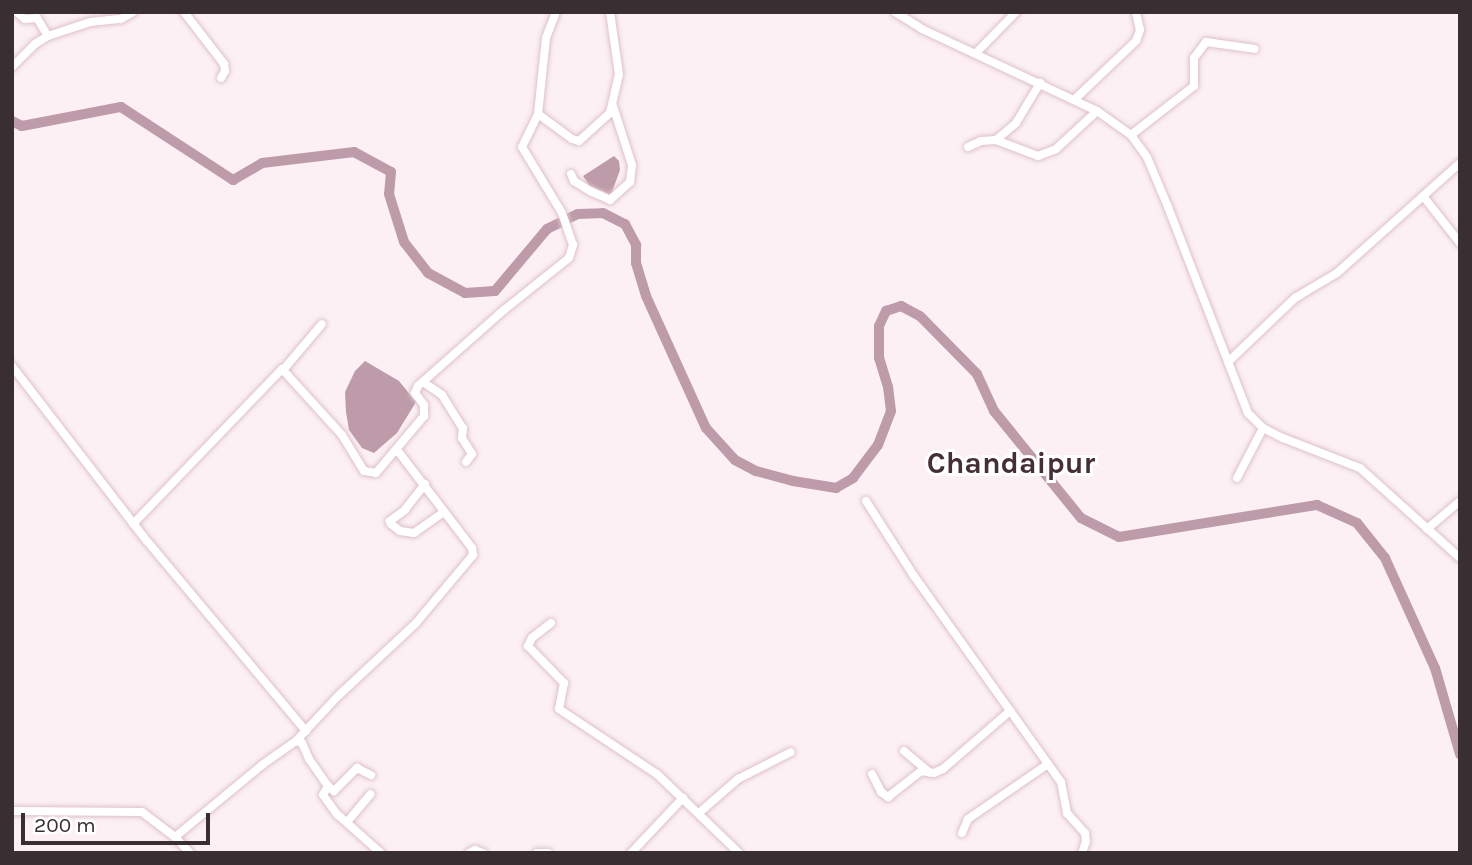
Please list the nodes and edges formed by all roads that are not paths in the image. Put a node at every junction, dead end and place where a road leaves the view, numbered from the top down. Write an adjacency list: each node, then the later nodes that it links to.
1 (90, 12): 10 (street)
2 (133, 12): 10 (street)
3 (184, 12): 15 (street)
4 (556, 12): 20 (street)
5 (610, 12): 18 (street)
6 (895, 12): 13 (street)
7 (1016, 12): 13 (street)
8 (1136, 12): 17 (street)
9 (18, 13): 11 (street)
10 (84, 24): 11 (street)
11 (56, 33): 14 (street)
12 (1255, 49): 21 (street)
13 (976, 53): 16 (street)
14 (12, 67)
15 (221, 78)
16 (1040, 83): 17 (street); 22 (street)
17 (1074, 100): 19 (street)
18 (613, 106): 20 (street); 25 (street)
19 (1097, 111): 21 (street); 22 (street)
20 (538, 114): 32 (street)
21 (1131, 135): 29 (street)
22 (996, 140): 23 (street)
23 (968, 147)
24 (1460, 163): 26 (street)
25 (571, 174)
26 (1423, 196): 27 (street); 29 (street)
27 (1460, 243)
28 (322, 324): 31 (street)
29 (1228, 362): 33 (street)
30 (12, 366): 41 (street)
31 (283, 370): 34 (street); 41 (street)
32 (424, 382): 34 (street); 35 (street)
33 (1263, 428): 36 (street); 42 (street)
34 (397, 450): 37 (street)
35 (466, 462)
36 (1237, 478)
37 (425, 484): 40 (street); 40 (street)
38 (866, 501): 45 (street)
39 (1460, 501): 42 (street)
40 (444, 512): 46 (street)
41 (134, 524): 46 (street)
42 (1427, 529): 43 (street)
43 (1460, 558)
44 (551, 623): 56 (street)
45 (1010, 710): 50 (street); 51 (street)
46 (306, 731): 47 (street)
47 (296, 741): 54 (street); 61 (street)
48 (904, 751): 51 (street)
49 (791, 752): 58 (street)
50 (1048, 764): 60 (street); 70 (street)
51 (929, 772): 52 (street)
52 (872, 774)
53 (371, 775): 54 (street)
54 (328, 786): 59 (street)
55 (371, 794): 59 (street)
56 (683, 797): 58 (street); 68 (street)
57 (12, 811): 61 (street)
58 (699, 813): 69 (street)
59 (348, 821): 63 (street)
60 (962, 833)
61 (175, 837): 62 (street)
62 (190, 853)
63 (381, 853)
64 (469, 853): 65 (street)
65 (483, 853)
66 (537, 853): 67 (street)
67 (548, 853)
68 (631, 853)
69 (739, 853)
70 (1082, 853)

